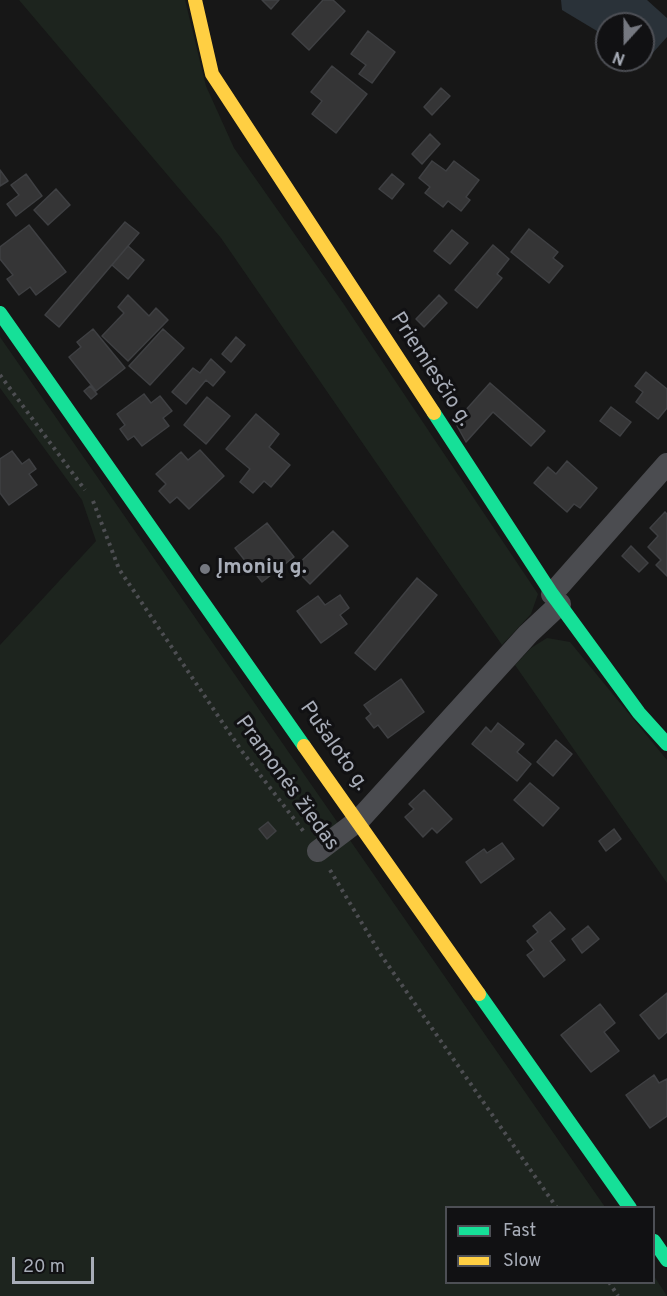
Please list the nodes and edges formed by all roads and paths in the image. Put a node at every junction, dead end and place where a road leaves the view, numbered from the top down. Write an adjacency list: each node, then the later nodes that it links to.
1 (195, 0): 5 (main road, Priemiesčio g.)
2 (0, 313): 7 (main road, Pušaloto g.)
3 (0, 375): 8 (path, Pramonės žiedas)
4 (667, 464): 5 (street)
5 (556, 599): 6 (main road, Priemiesčio g.); 7 (street)
6 (667, 744)
7 (359, 820): 8 (street); 10 (main road, Pušaloto g.)
8 (318, 851): 9 (path, Pramonės žiedas)
9 (556, 1206)
10 (629, 1206)
11 (655, 1242): 12 (main road)
12 (667, 1260)

